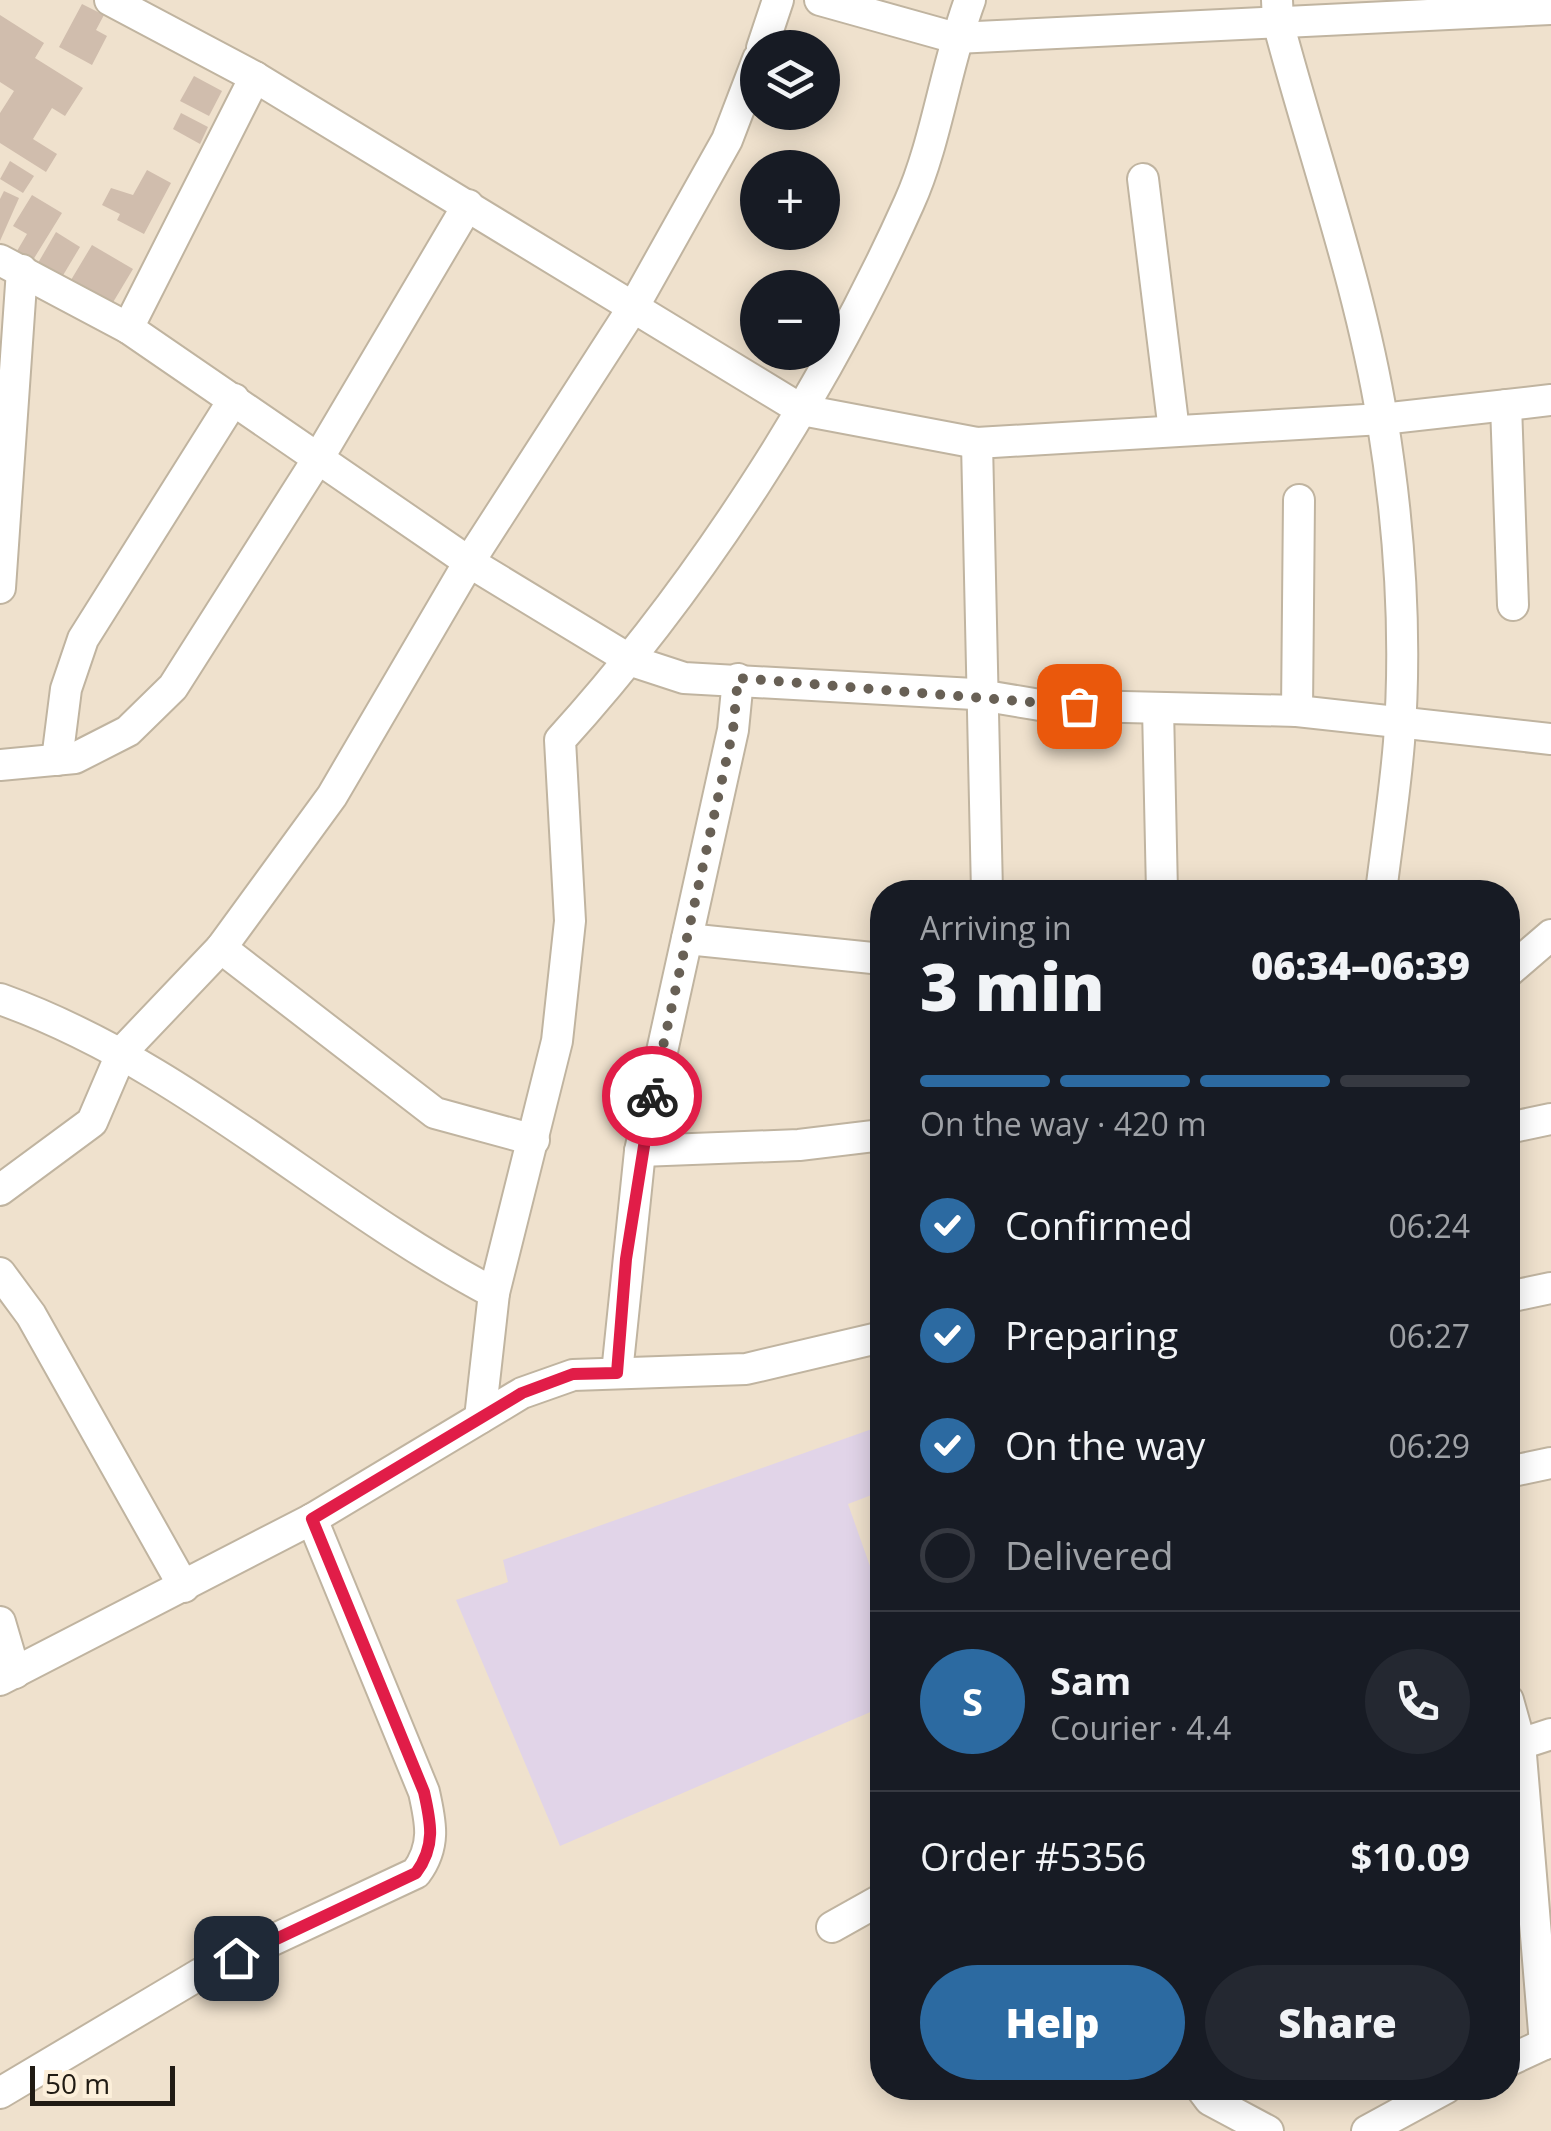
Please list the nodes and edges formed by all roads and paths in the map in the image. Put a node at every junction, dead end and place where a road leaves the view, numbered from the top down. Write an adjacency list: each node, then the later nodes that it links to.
1 (110, 0): 11 (street)
2 (778, 0): 9 (street)
3 (820, 0): 10 (street)
4 (970, 0): 10 (street)
5 (1508, 6): 6 (street); 7 (street)
6 (1551, 9)
7 (1351, 10): 8 (street)
8 (1278, 11): 10 (street); 22 (street)
9 (768, 30)
10 (956, 38): 21 (street)
11 (255, 77): 14 (street); 17 (street)
12 (740, 106): 16 (street)
13 (1143, 179): 24 (street)
14 (468, 205): 16 (street); 26 (street)
15 (11, 265): 17 (street); 23 (street)
16 (634, 306): 21 (street); 28 (street)
17 (128, 328): 18 (street)
18 (234, 399): 26 (street); 38 (street)
19 (1551, 400): 20 (street)
20 (1506, 405): 22 (street); 30 (street)
21 (802, 410): 25 (street); 31 (street)
22 (1382, 419): 24 (street); 36 (street)
23 (6, 431): 29 (street)
24 (1174, 431): 25 (street)
25 (977, 443): 33 (street)
26 (319, 457): 28 (street); 38 (street)
27 (1298, 500): 35 (street)
28 (469, 562): 31 (street); 45 (street)
29 (0, 588)
30 (1513, 606)
31 (632, 661): 32 (street); 53 (street)
32 (738, 678): 33 (street); 44 (street)
33 (981, 695): 34 (street); 40 (street)
34 (1158, 708): 35 (street); 41 (street)
35 (1297, 711): 36 (street)
36 (1399, 723): 37 (street); 42 (street)
37 (1551, 739)
38 (57, 760): 39 (street)
39 (0, 765)
40 (987, 880)
41 (1162, 880)
42 (1382, 880)
43 (1551, 935): 47 (street)
44 (687, 939): 46 (street); 54 (street)
45 (221, 948): 49 (street); 53 (street)
46 (870, 958)
47 (1520, 962)
48 (0, 1000): 49 (street)
49 (122, 1052): 55 (street); 58 (street)
50 (1551, 1119): 51 (street)
51 (1520, 1125)
52 (870, 1136): 54 (street)
53 (534, 1140): 58 (street)
54 (640, 1151): 61 (street)
55 (0, 1190)
56 (0, 1274): 66 (street)
57 (1551, 1288): 59 (street)
58 (494, 1292): 62 (street)
59 (1520, 1294)
60 (870, 1340): 61 (street)
61 (617, 1373): 62 (street)
62 (480, 1418): 65 (street)
63 (1551, 1463): 64 (street)
64 (1520, 1469)
65 (312, 1519): 66 (street); 76 (street)
66 (184, 1587): 68 (street)
67 (0, 1622): 68 (street)
68 (8, 1676)
69 (1551, 1734): 70 (street)
70 (1520, 1744)
71 (1520, 1798): 74 (street)
72 (870, 1906): 73 (street)
73 (832, 1928)
74 (1548, 2043): 75 (street)
75 (1520, 2055)
76 (0, 2094)
77 (1210, 2100): 79 (street)
78 (1424, 2100): 80 (street)
79 (1268, 2131)
80 (1366, 2131)

